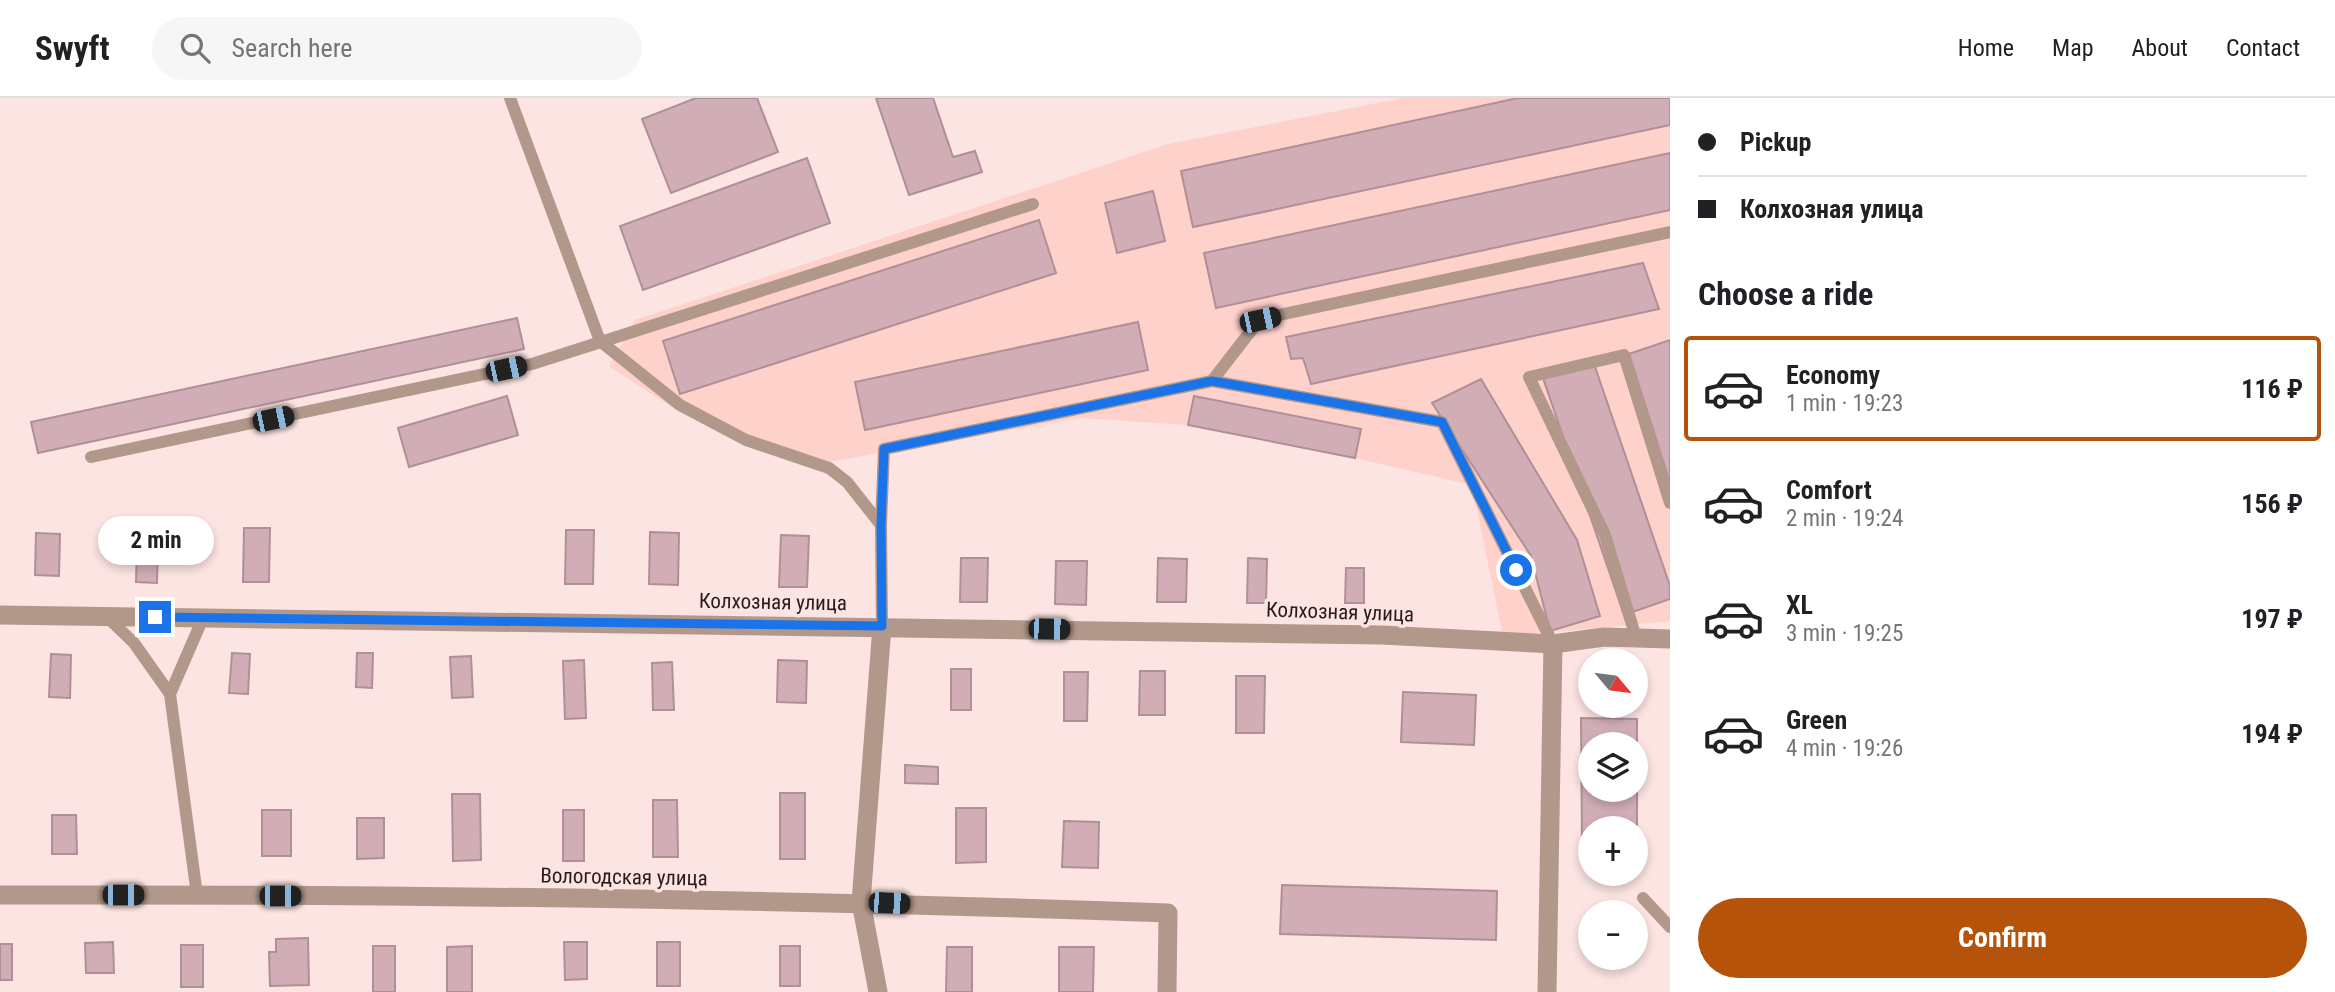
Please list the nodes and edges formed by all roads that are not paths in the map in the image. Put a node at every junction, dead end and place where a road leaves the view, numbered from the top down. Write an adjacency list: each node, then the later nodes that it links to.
1 (510, 98): 4 (lane)
2 (1033, 204): 4 (lane)
3 (1670, 232): 5 (lane)
4 (600, 341): 6 (lane); 8 (lane)
5 (1212, 381): 8 (lane); 15 (lane)
6 (92, 457)
7 (1670, 503): 13 (lane)
8 (881, 525): 12 (lane)
9 (0, 615): 10 (street, Колхозная улица)
10 (106, 616): 11 (street, Колхозная улица); 16 (lane)
11 (204, 618): 12 (street, Колхозная улица); 16 (lane)
12 (882, 626): 15 (street, Колхозная улица); 20 (street)
13 (1636, 638): 14 (street, Колхозная улица); 15 (street, Колхозная улица)
14 (1670, 639)
15 (1553, 644): 24 (street)
16 (170, 694): 18 (lane)
17 (0, 895): 18 (street, Вологодская улица)
18 (197, 895): 20 (street, Вологодская улица)
19 (1643, 898): 21 (lane)
20 (861, 902): 22 (street); 23 (street, Вологодская улица)
21 (1670, 927)
22 (878, 992)
23 (1167, 992)
24 (1547, 992)

